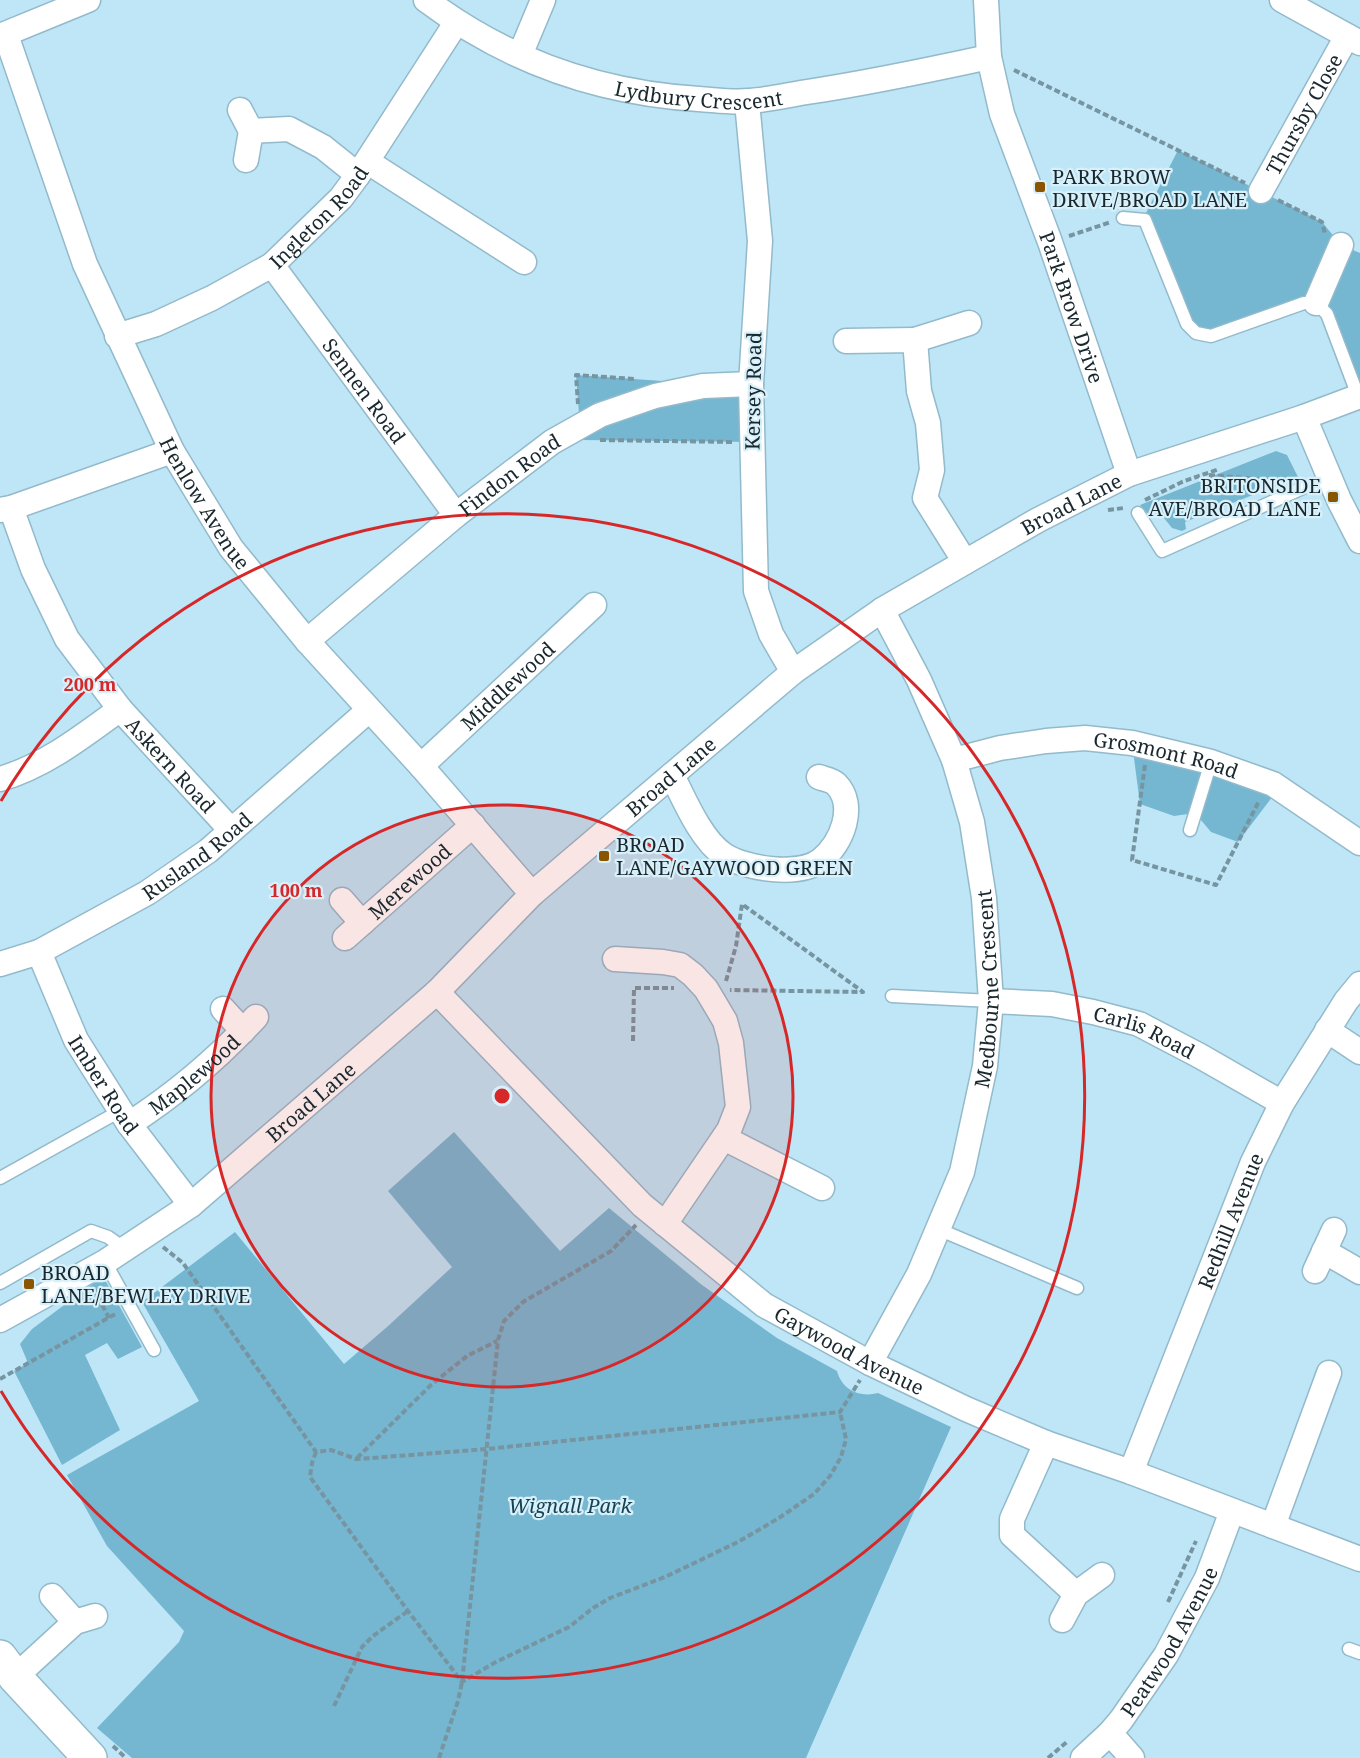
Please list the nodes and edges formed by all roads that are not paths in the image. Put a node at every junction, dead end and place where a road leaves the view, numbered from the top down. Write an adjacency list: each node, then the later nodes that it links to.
1 (88, 0): 7 (street)
2 (426, 0): 6 (street, Lydbury Crescent)
3 (543, 0): 9 (street)
4 (986, 0): 10 (street, Park Brow Drive)
5 (1282, 0): 8 (street)
6 (456, 22): 9 (street, Lydbury Crescent); 15 (street, Ingleton Road)
7 (3, 36): 23 (street, Henlow Avenue)
8 (1354, 40): 16 (street, Thursby Close)
9 (520, 54): 11 (street, Lydbury Crescent)
10 (989, 57): 11 (street, Lydbury Crescent); 30 (street, Park Brow Drive)
11 (747, 102): 26 (street, Kersey Road)
12 (240, 110): 13 (street)
13 (251, 131): 14 (street); 15 (street)
14 (246, 160)
15 (363, 169): 19 (street); 20 (street, Ingleton Road)
16 (1261, 191)
17 (1123, 218): 21 (lane)
18 (1342, 245): 21 (street)
19 (524, 262)
20 (272, 265): 23 (street, Ingleton Road); 34 (street, Sennen Road)
21 (1316, 303): 27 (lane)
22 (969, 323): 24 (street)
23 (117, 336): 29 (street, Henlow Avenue)
24 (915, 340): 25 (street); 36 (street)
25 (846, 341)
26 (751, 384): 34 (street, Findon Road); 40 (street, Kersey Road)
27 (1359, 396): 28 (street, Broad Lane)
28 (1304, 417): 30 (street, Broad Lane); 31 (street)
29 (172, 451): 32 (street); 39 (street, Henlow Avenue)
30 (1129, 474): 36 (street, Broad Lane)
31 (1330, 479): 33 (lane); 35 (street)
32 (5, 509): 41 (street, Askern Road)
33 (1138, 513)
34 (456, 515): 39 (street, Findon Road)
35 (1360, 541)
36 (964, 562): 38 (street, Broad Lane)
37 (594, 605): 45 (street, Middlewood)
38 (882, 610): 40 (street, Broad Lane); 43 (street, Medbourne Crescent)
39 (307, 641): 42 (street, Henlow Avenue)
40 (793, 672): 46 (street, Broad Lane)
41 (120, 709): 48 (street); 50 (street, Askern Road)
42 (369, 710): 45 (street, Henlow Avenue); 50 (street, Rusland Road)
43 (954, 760): 44 (street, Grosmont Road); 61 (street, Medbourne Crescent)
44 (1211, 762): 51 (lane); 52 (street, Grosmont Road)
45 (422, 766): 49 (street, Henlow Avenue)
46 (672, 775): 47 (street); 53 (street, Broad Lane)
47 (819, 777)
48 (0, 779)
49 (473, 825): 53 (street, Henlow Avenue); 54 (street, Merewood)
50 (231, 830): 55 (street, Rusland Road)
51 (1190, 830)
52 (1360, 843)
53 (532, 894): 59 (street, Broad Lane)
54 (342, 900)
55 (39, 952): 57 (street, Rusland Road); 66 (street, Imber Road)
56 (615, 959): 67 (street)
57 (0, 964)
58 (1360, 984): 63 (street, Redhill Avenue)
59 (437, 992): 70 (street, Broad Lane); 71 (street, Gaywood Avenue)
60 (892, 996): 61 (lane)
61 (991, 1002): 65 (street, Carlis Road); 72 (street, Medbourne Crescent)
62 (223, 1009): 66 (street, Maplewood)
63 (1327, 1030): 64 (street); 65 (street, Redhill Avenue)
64 (1360, 1052)
65 (1282, 1103): 84 (street, Redhill Avenue)
66 (125, 1117): 68 (lane); 70 (street, Imber Road)
67 (724, 1138): 69 (street); 71 (street)
68 (0, 1178)
69 (822, 1188)
70 (191, 1205): 73 (street, Broad Lane)
71 (657, 1218): 81 (street, Gaywood Avenue)
72 (938, 1229): 78 (lane); 81 (street, Medbourne Crescent)
73 (125, 1249): 75 (street, Broad Lane); 77 (lane)
74 (1324, 1251): 76 (street)
75 (95, 1267): 79 (street, Broad Lane); 80 (lane)
76 (1360, 1272)
77 (0, 1283)
78 (1077, 1288)
79 (0, 1320)
80 (154, 1350)
81 (870, 1363): 83 (street, Gaywood Avenue)
82 (1329, 1373): 86 (street)
83 (1046, 1443): 84 (street, Gaywood Avenue); 89 (street)
84 (1131, 1472): 85 (street, Gaywood Avenue)
85 (1232, 1511): 86 (street, Gaywood Avenue); 93 (street, Peatwood Avenue)
86 (1273, 1526): 87 (street, Gaywood Avenue)
87 (1360, 1559)
88 (1102, 1575): 89 (street)
89 (1076, 1594): 91 (street)
90 (52, 1596): 92 (street)
91 (1062, 1620)
92 (8, 1667): 95 (street)
93 (1110, 1733): 94 (street, Peatwood Avenue); 96 (street)
94 (1077, 1748)
95 (90, 1758)
96 (1132, 1758)

